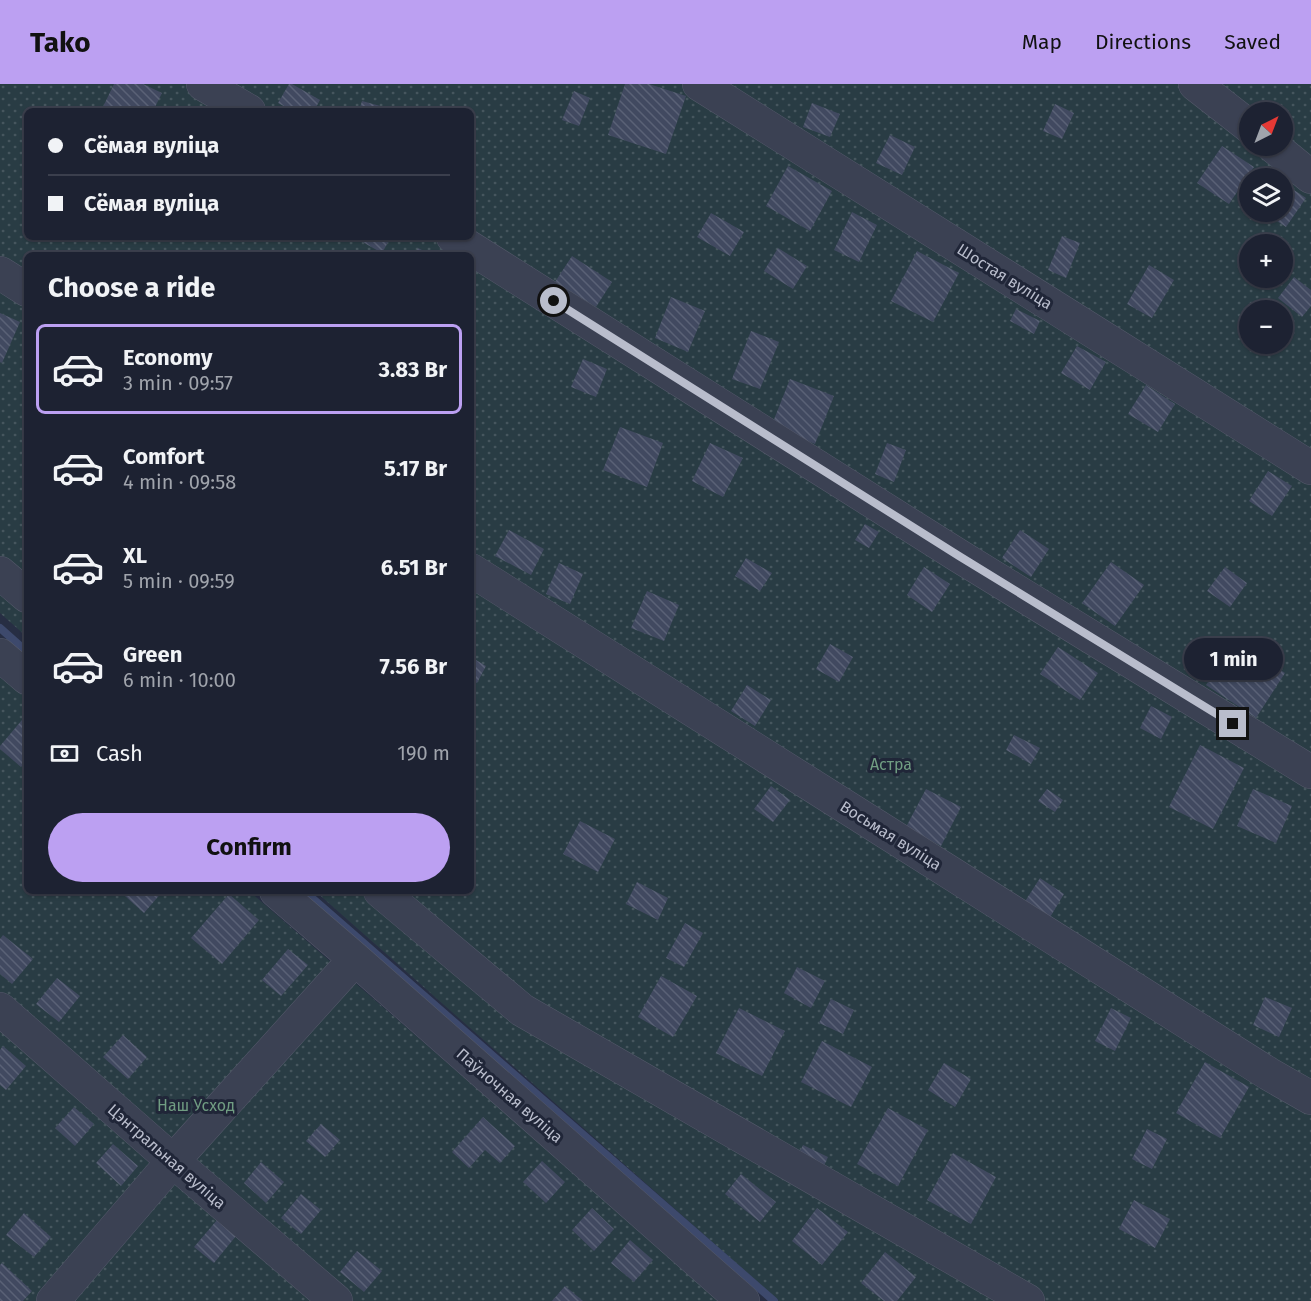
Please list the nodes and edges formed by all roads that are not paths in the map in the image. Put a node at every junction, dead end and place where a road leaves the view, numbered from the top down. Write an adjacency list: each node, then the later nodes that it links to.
1 (203, 84): 4 (lane)
2 (699, 84): 11 (lane, Шостая вуліца)
3 (1195, 84): 5 (lane)
4 (244, 108)
5 (1239, 118)
6 (1285, 156): 7 (lane)
7 (1311, 177)
8 (458, 240): 17 (lane)
9 (0, 273): 10 (lane)
10 (24, 288)
11 (1311, 468)
12 (474, 572): 22 (lane, Восьмая вуліца)
13 (0, 573): 14 (lane)
14 (24, 593)
15 (0, 655): 16 (lane)
16 (24, 675)
17 (1311, 772)
18 (280, 894): 20 (lane, Паўночная вуліца)
19 (384, 894): 27 (lane)
20 (355, 958): 23 (lane); 26 (lane, Паўночная вуліца)
21 (0, 1009): 23 (lane, Цэнтральная вуліца)
22 (1311, 1098)
23 (173, 1161): 24 (lane); 25 (lane, Цэнтральная вуліца)
24 (53, 1301)
25 (336, 1301)
26 (743, 1301)
27 (1028, 1301)

